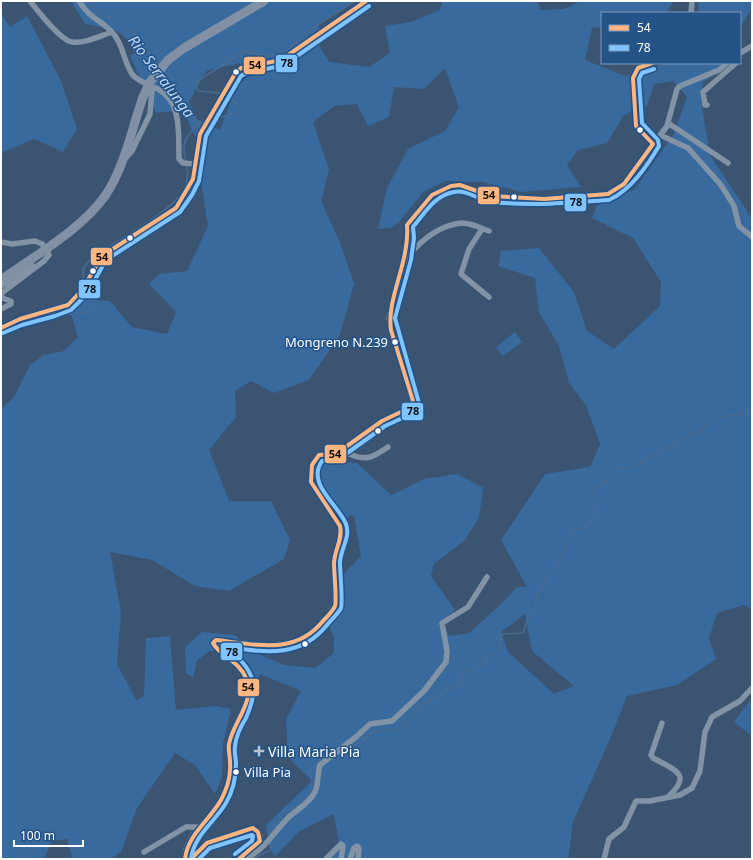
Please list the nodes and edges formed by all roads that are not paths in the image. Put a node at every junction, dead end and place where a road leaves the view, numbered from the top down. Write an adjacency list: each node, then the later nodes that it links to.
1 (30, 1): 7 (street)
2 (79, 1): 7 (street)
3 (264, 1): 19 (main road, bridge)
4 (366, 1): 21 (street)
5 (692, 1): 6 (street)
6 (691, 12)
7 (112, 32): 14 (street)
8 (750, 48): 9 (street); 10 (street)
9 (741, 52)
10 (741, 57)
11 (649, 64): 18 (street)
12 (726, 64): 16 (street)
13 (735, 64): 15 (street)
14 (154, 88): 19 (street); 21 (street)
15 (707, 105)
16 (668, 123): 17 (street); 20 (street)
17 (660, 135): 18 (street); 24 (street)
18 (653, 144): 26 (street)
19 (122, 159): 28 (main road)
20 (728, 163)
21 (189, 164): 32 (street)
22 (482, 229): 23 (street); 26 (street); 30 (street)
23 (489, 231)
24 (752, 237)
25 (1, 242): 27 (street, bridge)
26 (405, 259): 34 (street)
27 (44, 261): 29 (street); 31 (street)
28 (1, 280)
29 (1, 286)
30 (489, 297)
31 (1, 309)
32 (1, 328)
33 (388, 448): 34 (street)
34 (340, 451): 39 (street)
35 (487, 577): 44 (street)
36 (752, 688): 38 (street)
37 (662, 723): 38 (street)
38 (668, 798): 49 (street)
39 (199, 827): 40 (street); 41 (street)
40 (144, 852)
41 (185, 859)
42 (191, 859): 43 (street)
43 (239, 859)
44 (246, 859)
45 (326, 859): 46 (street)
46 (341, 859)
47 (350, 859): 48 (street)
48 (358, 859)
49 (604, 859)

